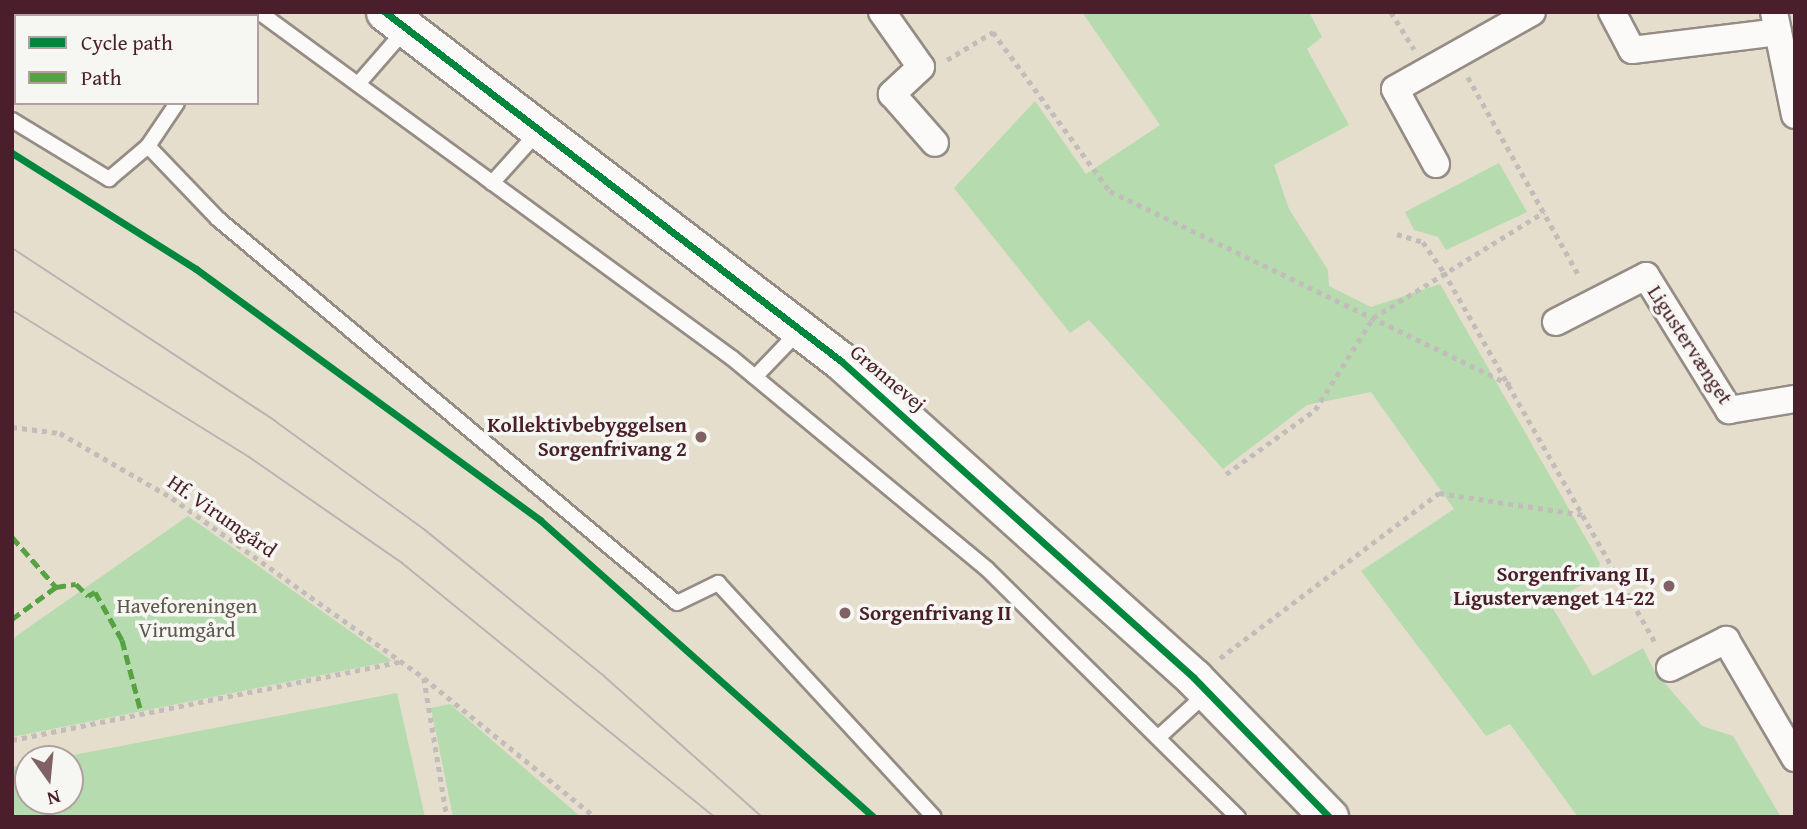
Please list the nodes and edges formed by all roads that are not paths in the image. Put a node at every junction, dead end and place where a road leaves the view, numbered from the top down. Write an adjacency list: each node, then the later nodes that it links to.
1 (259, 12): 7 (lane)
2 (882, 12): 12 (street)
3 (1532, 12): 14 (street)
4 (1612, 12): 6 (street)
5 (395, 20): 7 (lane); 11 (street, Grønnevej)
6 (1776, 22): 9 (street)
7 (358, 84): 15 (lane)
8 (176, 105): 13 (lane)
9 (1795, 115)
10 (12, 120): 13 (lane)
11 (541, 129): 15 (lane); 17 (street, Grønnevej)
12 (935, 143)
13 (148, 146): 24 (lane)
14 (1436, 164)
15 (492, 183): 18 (lane)
16 (1556, 322): 19 (street, Ligustervænget)
17 (801, 329): 18 (lane); 21 (street, Grønnevej)
18 (755, 377): 22 (lane)
19 (1795, 399)
20 (1670, 668): 23 (street)
21 (1201, 685): 22 (lane); 26 (street, Grønnevej)
22 (1161, 735): 25 (lane)
23 (1795, 758)
24 (934, 817)
25 (1238, 817)
26 (1329, 817)

